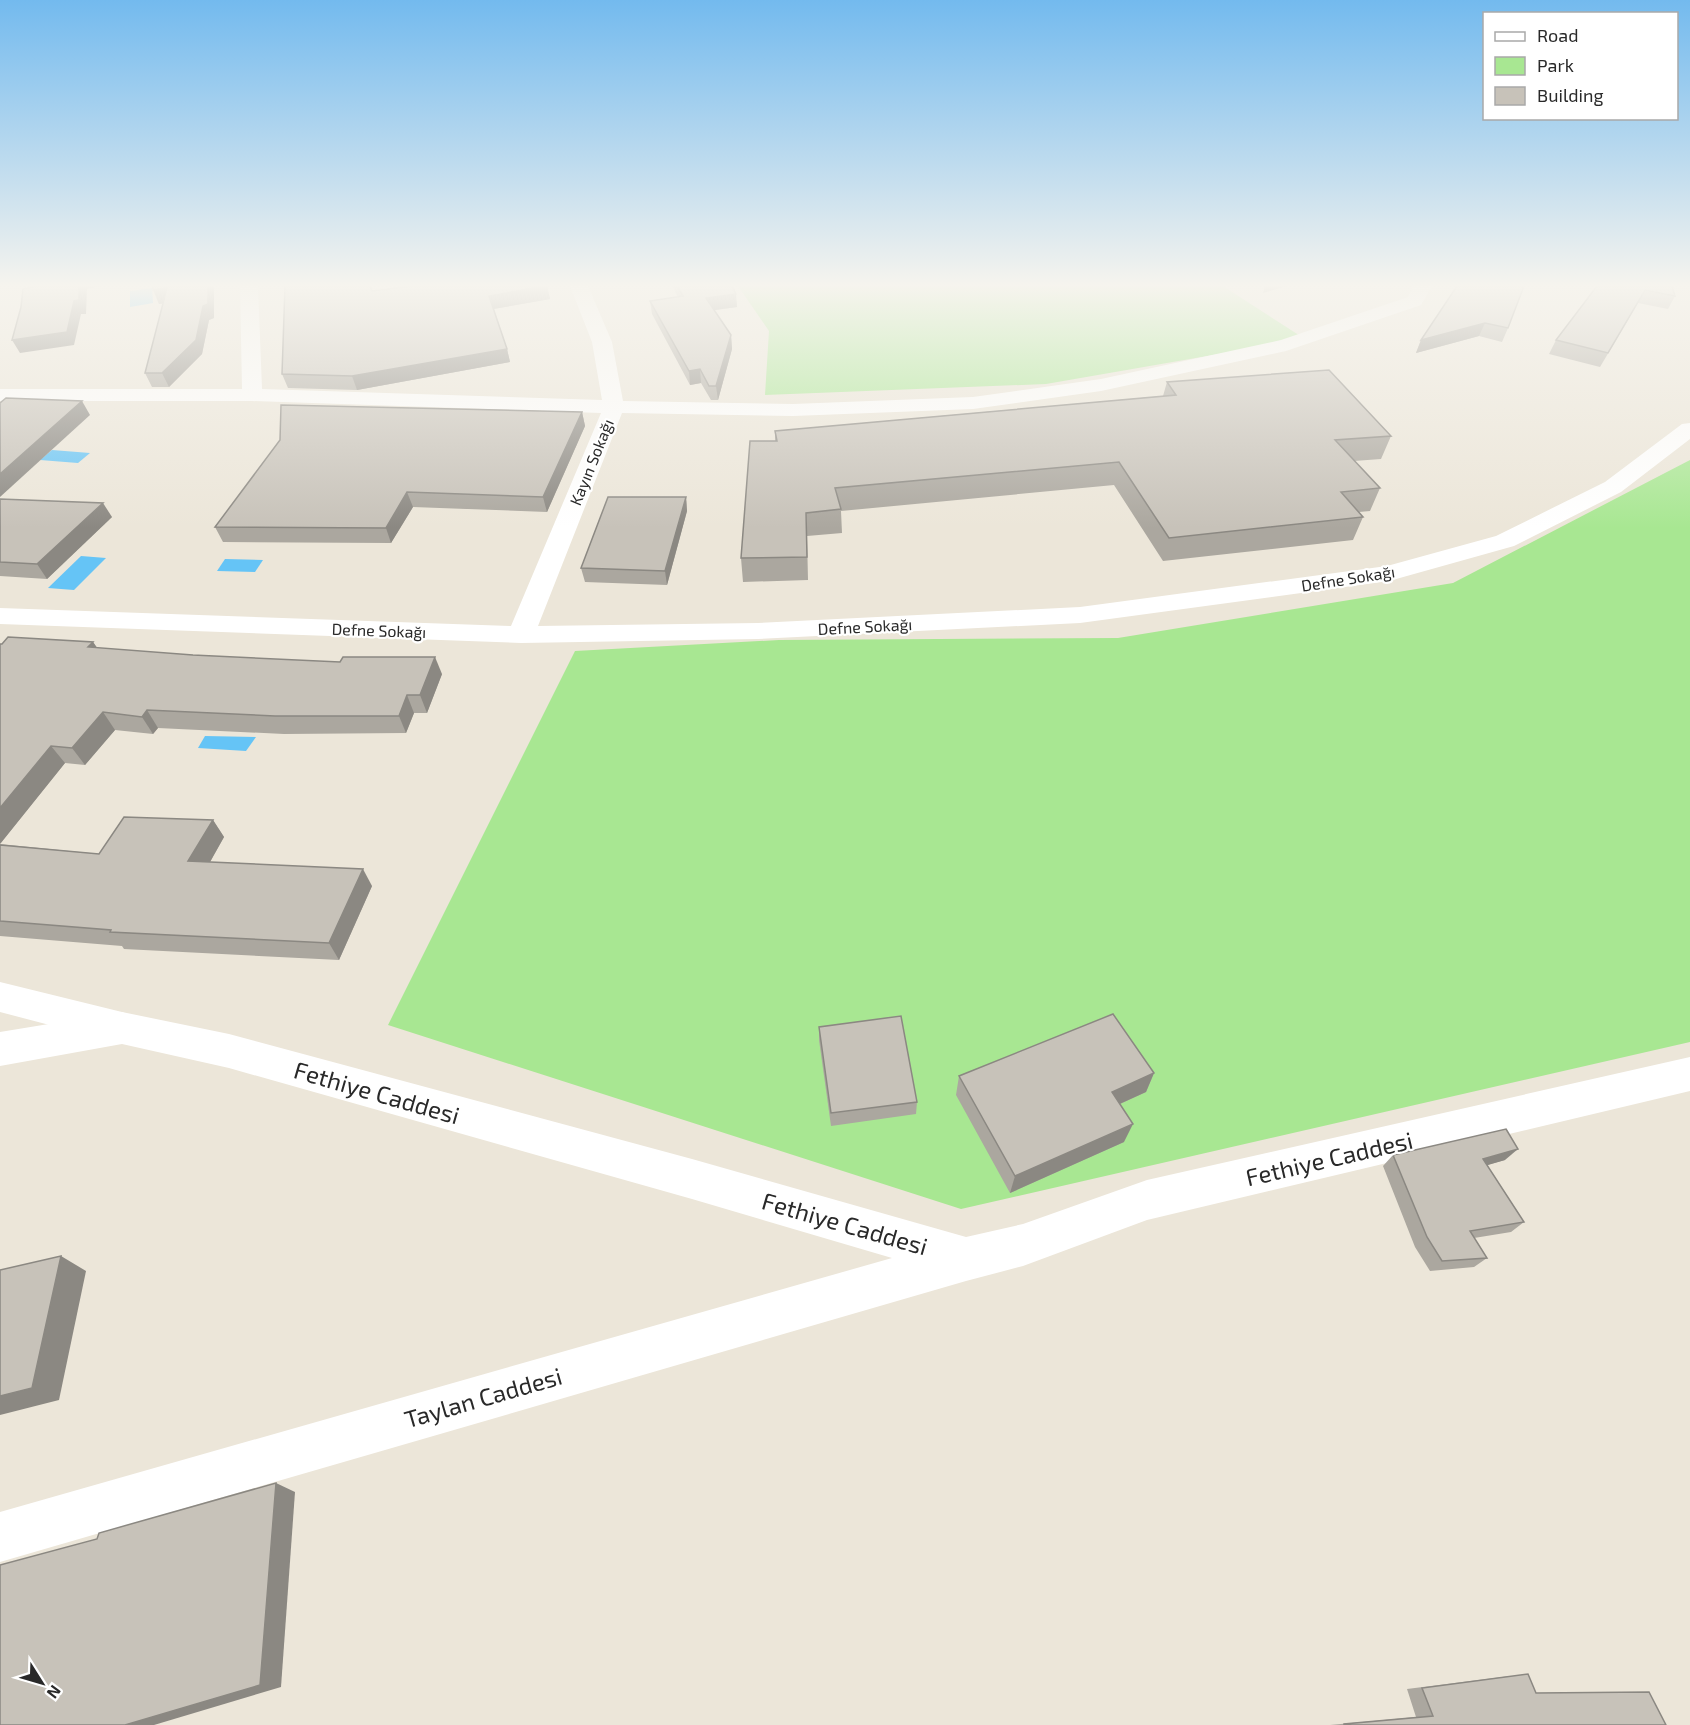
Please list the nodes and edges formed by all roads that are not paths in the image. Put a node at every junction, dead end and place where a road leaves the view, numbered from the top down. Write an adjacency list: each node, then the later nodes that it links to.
1 (251, 366): 5 (street)
2 (607, 366): 6 (street, Kayın Sokağı)
3 (1187, 366): 6 (street)
4 (0, 395): 5 (street)
5 (252, 395): 6 (street)
6 (614, 407): 9 (street, Kayın Sokağı)
7 (1690, 429): 9 (street, Defne Sokağı)
8 (0, 616): 9 (street, Defne Sokağı)
9 (520, 635)
10 (0, 997): 11 (street, Fethiye Caddesi)
11 (122, 1028): 12 (street); 14 (street, Fethiye Caddesi)
12 (0, 1048)
13 (1690, 1074): 14 (street, Fethiye Caddesi)
14 (966, 1259): 15 (street, Taylan Caddesi)
15 (0, 1537)

